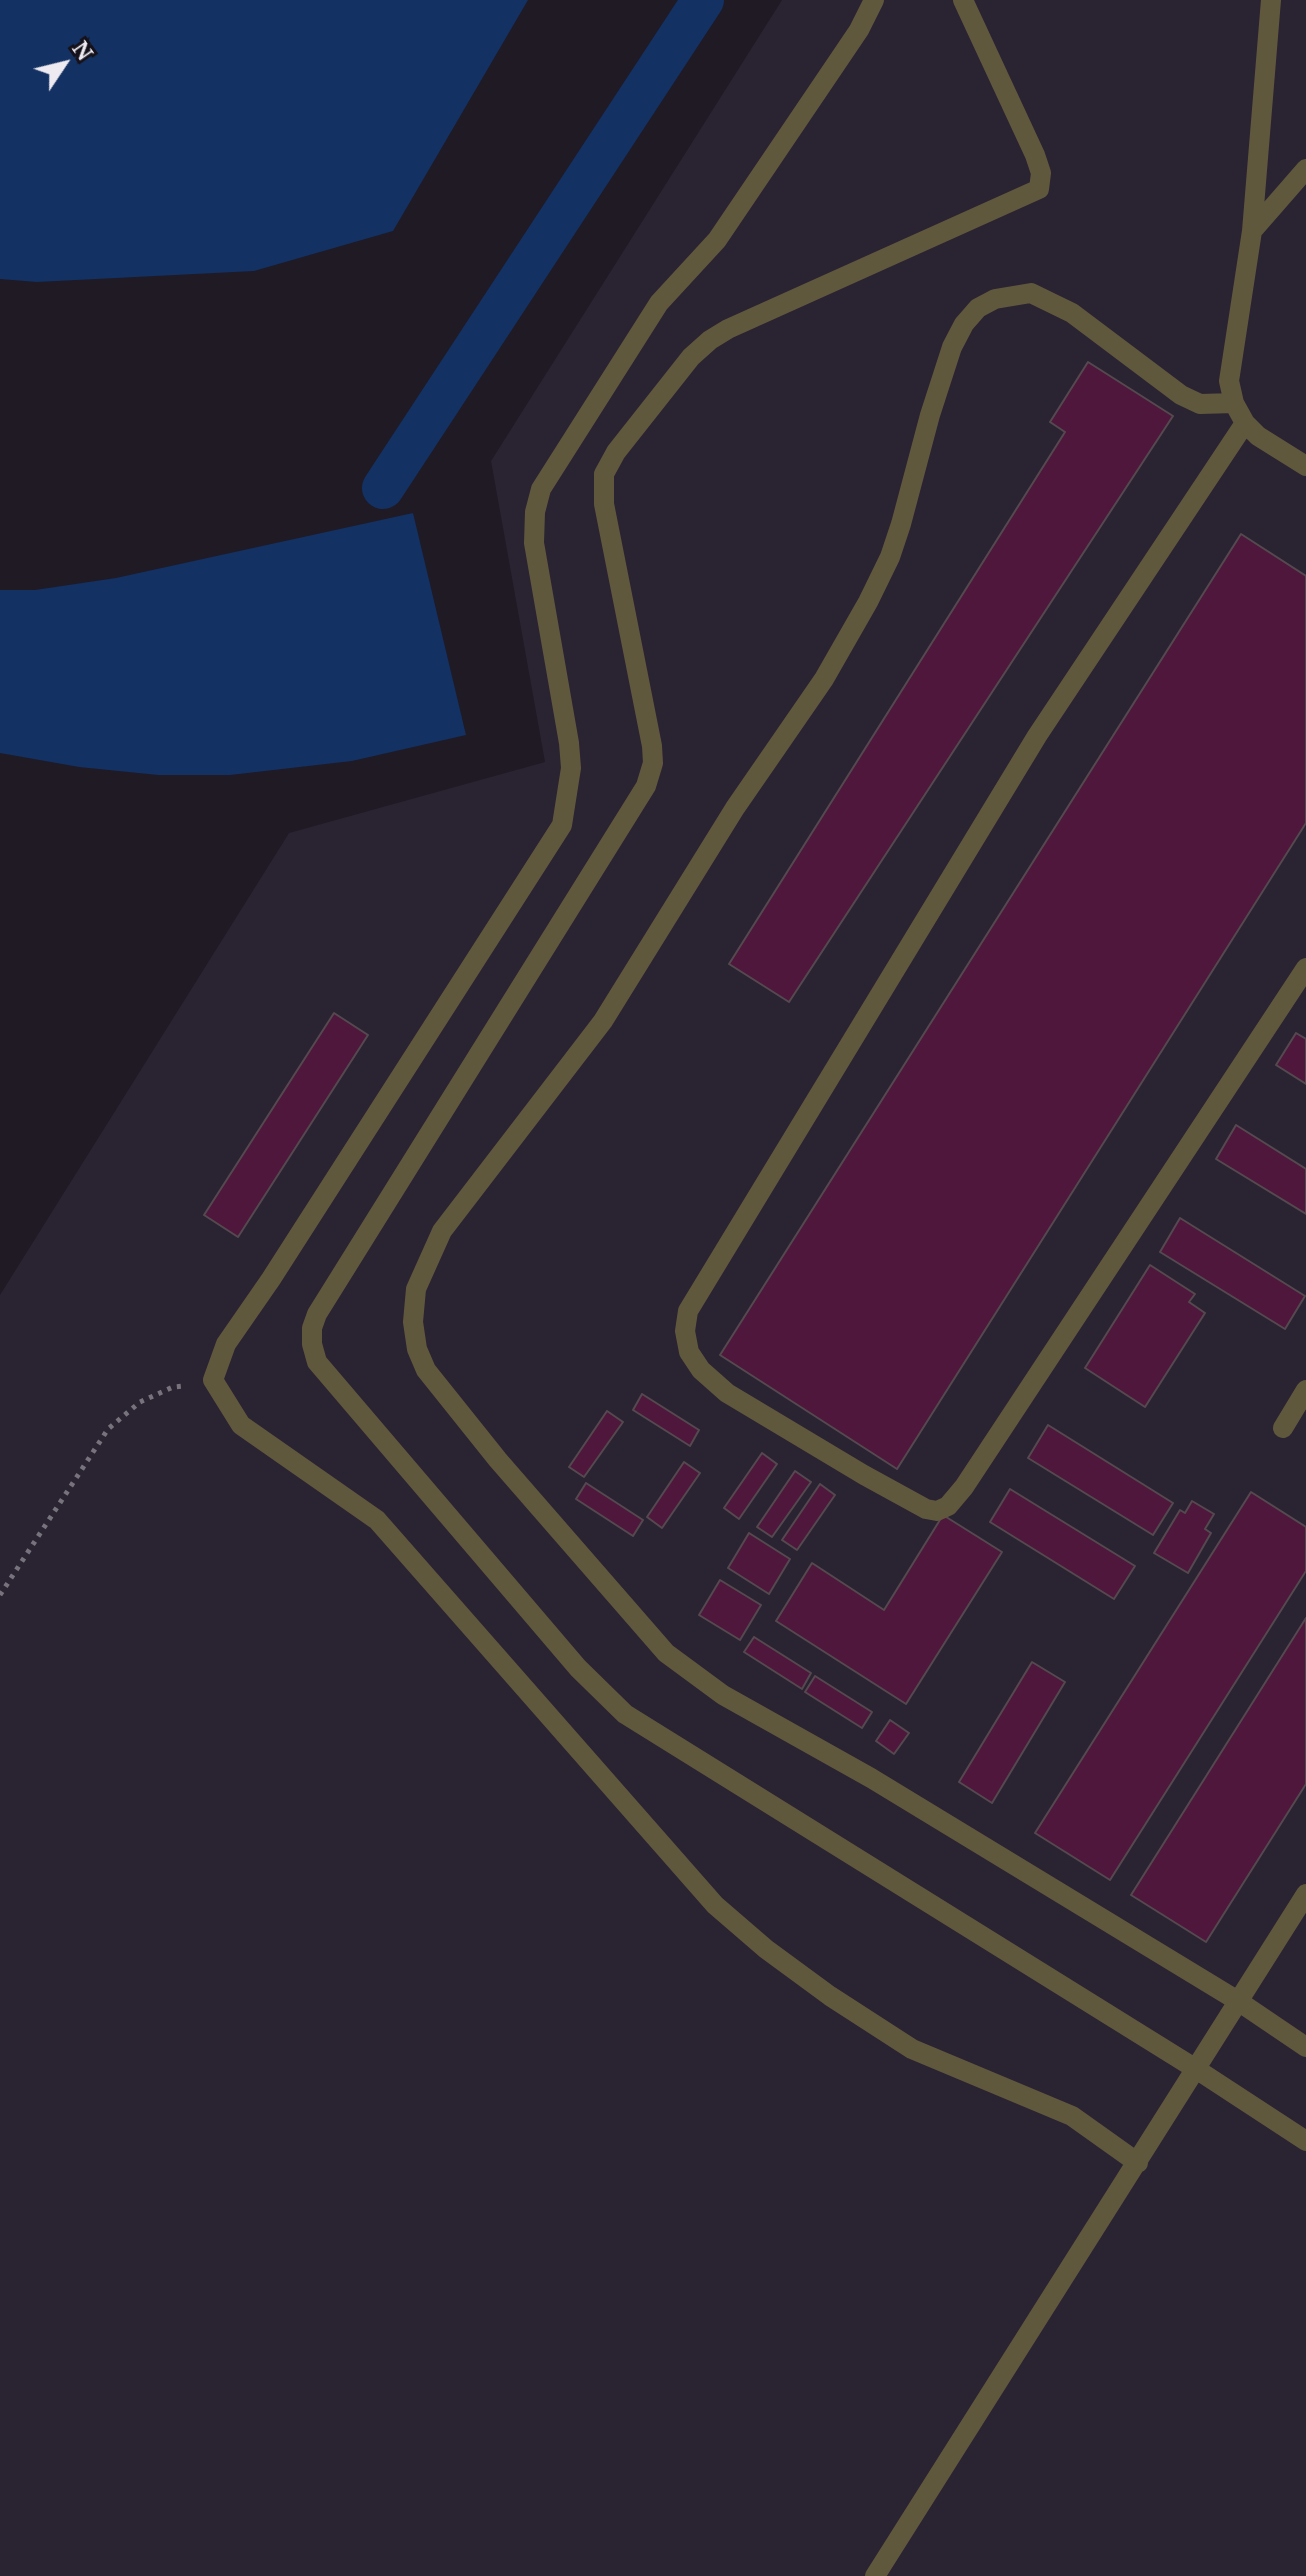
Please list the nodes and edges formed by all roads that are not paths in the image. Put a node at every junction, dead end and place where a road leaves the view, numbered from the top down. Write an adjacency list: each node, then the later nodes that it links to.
1 (874, 0): 17 (lane)
2 (963, 0): 15 (lane)
3 (1271, 0): 5 (lane)
4 (1306, 169): 5 (lane)
5 (1252, 231): 6 (lane)
6 (1234, 403): 7 (lane); 13 (lane)
7 (1245, 423): 8 (lane); 9 (lane)
8 (1306, 466)
9 (1306, 968)
10 (1306, 1390): 11 (lane)
11 (1283, 1428)
12 (1306, 1894): 13 (lane)
13 (1238, 2001): 14 (lane); 15 (lane)
14 (1306, 2047)
15 (1196, 2069): 16 (lane); 17 (lane)
16 (1306, 2141)
17 (1138, 2163): 18 (lane)
18 (875, 2576)

